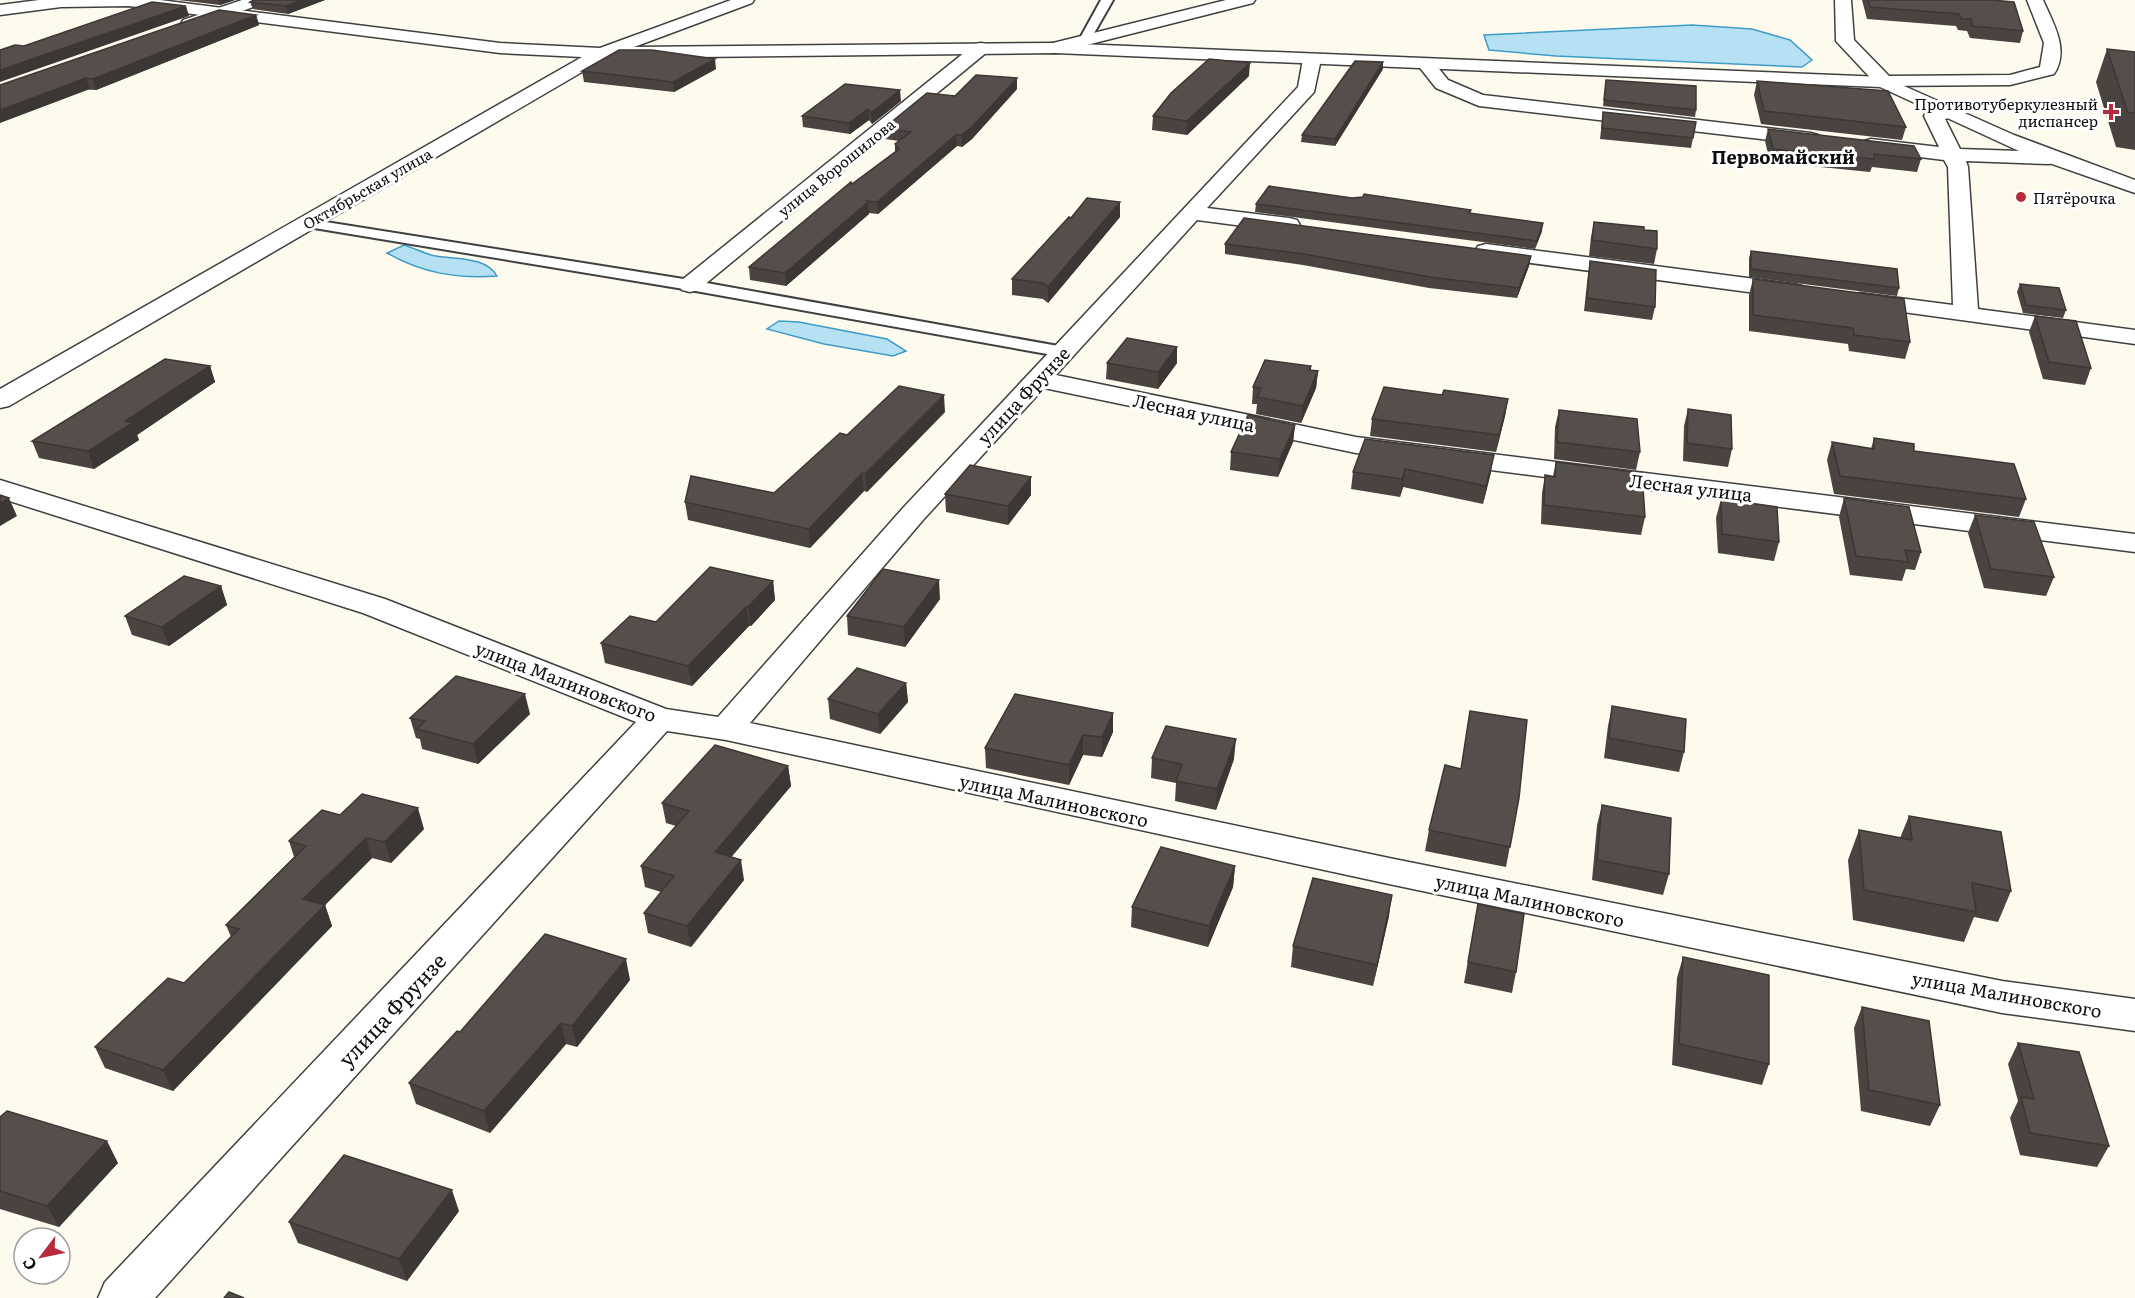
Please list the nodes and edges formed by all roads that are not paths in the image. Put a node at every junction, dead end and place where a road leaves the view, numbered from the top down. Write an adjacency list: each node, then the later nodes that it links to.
1 (258, 0): 9 (street)
2 (746, 0): 14 (street, Октябрьская улица)
3 (1107, 0): 11 (lane)
4 (1247, 0): 11 (street)
5 (1843, 0): 17 (street)
6 (2035, 0): 17 (street)
7 (94, 1): 8 (street); 9 (street)
8 (0, 10)
9 (220, 13): 10 (street); 14 (street)
10 (176, 29)
11 (1085, 40): 13 (street)
12 (981, 48): 13 (street); 14 (street); 28 (street, улица Ворошилова)
13 (1056, 48): 15 (street)
14 (602, 52): 25 (street, Октябрьская улица)
15 (1312, 59): 16 (street); 24 (street, улица Фрунзе)
16 (1426, 64): 17 (street); 19 (street)
17 (1884, 82): 18 (street)
18 (1947, 113): 21 (street); 22 (street)
19 (1829, 141)
20 (1852, 143): 21 (street)
21 (1954, 155): 22 (street); 31 (street)
22 (2049, 158): 23 (street)
23 (2135, 187)
24 (1192, 213): 26 (street); 33 (street, улица Фрунзе)
25 (307, 223): 28 (lane); 35 (street, Октябрьская улица)
26 (1310, 228)
27 (1463, 248): 29 (street)
28 (690, 285): 33 (lane)
29 (1815, 294)
30 (1838, 297): 31 (street)
31 (1966, 315): 32 (street)
32 (2135, 338)
33 (1064, 352): 34 (street, улица Фрунзе)
34 (1038, 379): 37 (street, Лесная улица); 39 (street, улица Фрунзе)
35 (0, 400)
36 (0, 489): 38 (street, улица Малиновского)
37 (2135, 543)
38 (659, 719): 39 (street, улица Малиновского); 41 (street, улица Фрунзе)
39 (726, 729): 40 (street, улица Малиновского)
40 (2135, 1015)
41 (123, 1298)

